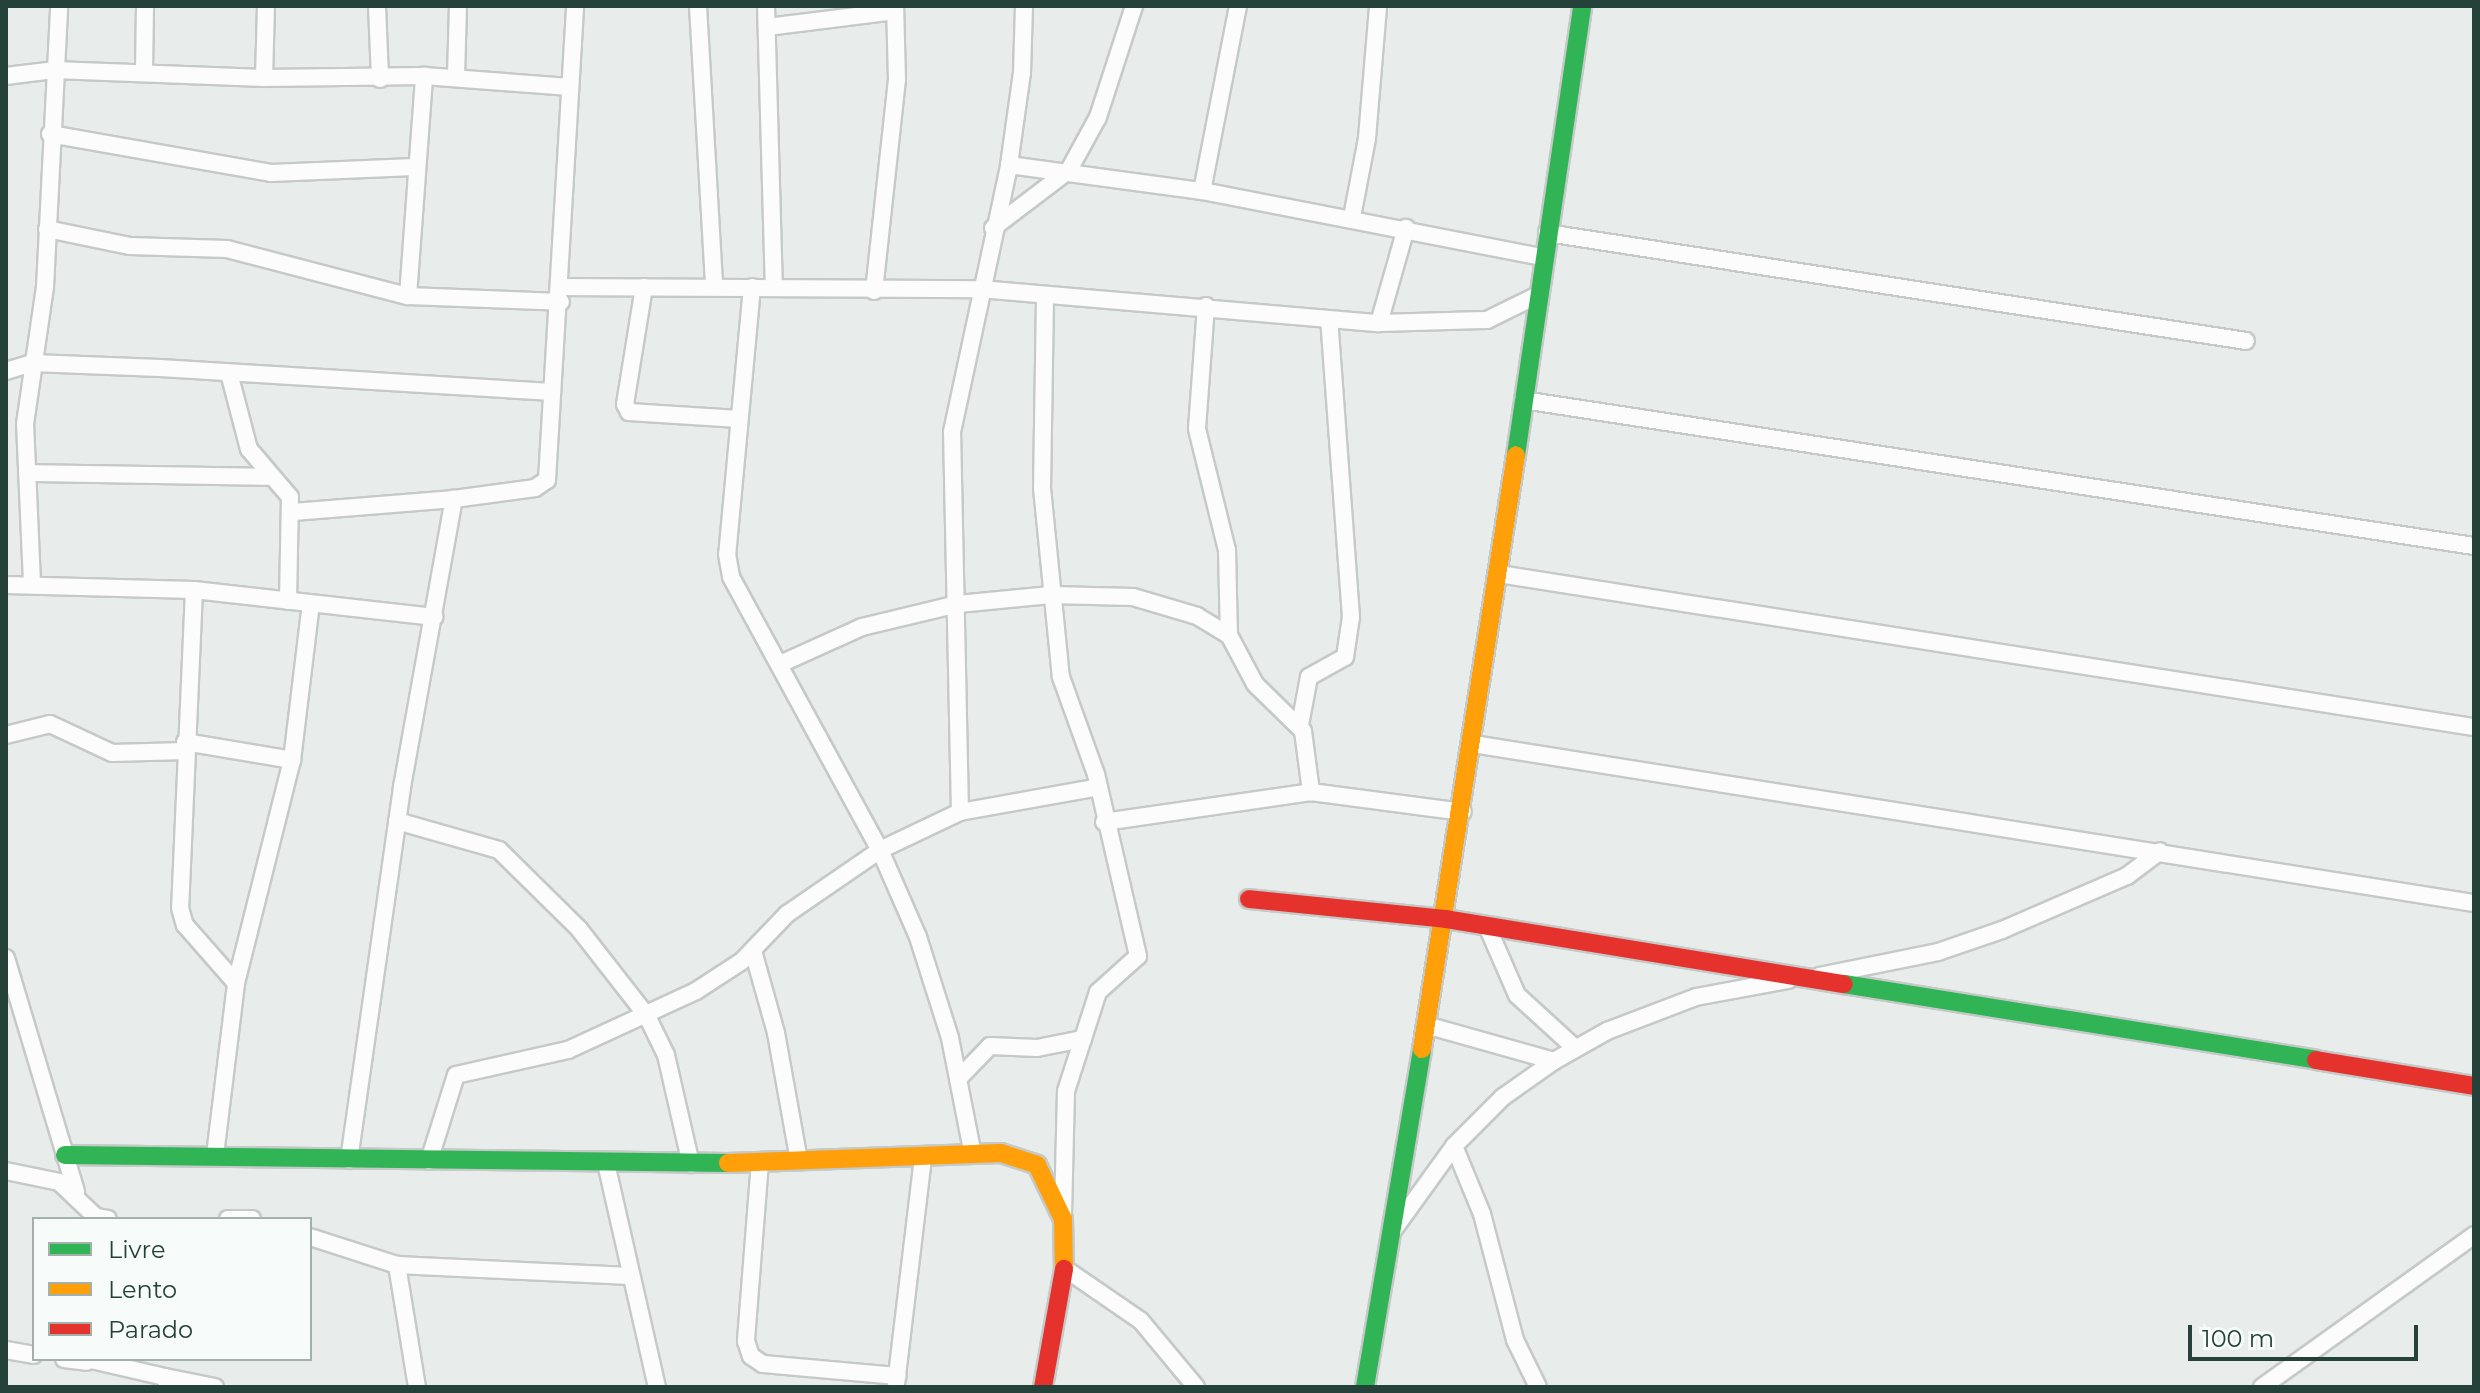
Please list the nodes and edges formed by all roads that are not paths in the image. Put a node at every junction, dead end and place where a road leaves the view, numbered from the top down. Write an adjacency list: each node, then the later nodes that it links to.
1 (59, 6): 16 (street)
2 (145, 6): 17 (street)
3 (266, 6): 21 (street)
4 (377, 6): 22 (street)
5 (458, 6): 20 (street)
6 (575, 6): 23 (street)
7 (698, 6): 36 (street)
8 (766, 6): 15 (street)
9 (1024, 6): 25 (street)
10 (1134, 6): 27 (street)
11 (1238, 6): 28 (street)
12 (1378, 6): 29 (street)
13 (1582, 6): 33 (street)
14 (895, 8): 15 (street); 40 (street)
15 (767, 27): 38 (street)
16 (54, 70): 17 (street); 18 (street); 24 (street)
17 (144, 71): 21 (street)
18 (6, 76)
19 (424, 76): 20 (street); 22 (street); 26 (street)
20 (456, 77): 23 (street)
21 (264, 78): 22 (street)
22 (380, 79)
23 (570, 87): 41 (street)
24 (50, 134): 26 (street); 32 (street)
25 (1009, 165): 27 (street); 30 (street)
26 (414, 167): 43 (street)
27 (1069, 170): 28 (street); 30 (street)
28 (1202, 191): 29 (street)
29 (1352, 217): 31 (street)
30 (993, 228): 39 (street)
31 (1406, 228): 34 (street); 47 (street)
32 (47, 229): 43 (street); 49 (street)
33 (1547, 233): 34 (street); 48 (street)
34 (1543, 257): 42 (street)
35 (644, 287): 36 (street); 41 (street); 54 (street)
36 (714, 287): 37 (street)
37 (752, 287): 38 (street); 54 (street)
38 (774, 288): 40 (street)
39 (980, 289): 40 (street); 44 (street); 68 (street)
40 (874, 291)
41 (562, 294): 43 (street); 52 (street)
42 (1538, 295): 47 (street); 53 (street)
43 (408, 296)
44 (1045, 298): 45 (street); 64 (street)
45 (1206, 306): 46 (street); 65 (street)
46 (1329, 320): 47 (street); 73 (street)
47 (1379, 323)
48 (2246, 341)
49 (32, 363): 50 (street); 51 (street); 55 (street)
50 (6, 371)
51 (229, 373): 52 (street); 56 (street)
52 (552, 392): 57 (street)
53 (1523, 400): 59 (street); 60 (street)
54 (739, 419): 72 (street)
55 (27, 473): 56 (street); 61 (street)
56 (270, 477): 58 (street)
57 (454, 499): 58 (street); 70 (street)
58 (293, 512): 66 (street)
59 (2474, 546)
60 (1499, 574): 74 (street); 76 (street)
61 (32, 583): 62 (street); 63 (street)
62 (6, 585)
63 (194, 590): 66 (street); 77 (street)
64 (1051, 595): 68 (street); 69 (street); 79 (street)
65 (1226, 597): 69 (street); 71 (street)
66 (288, 601): 67 (street)
67 (311, 604): 70 (street); 78 (street)
68 (958, 604): 72 (street); 81 (street)
69 (1197, 616): 71 (street)
70 (434, 617): 83 (street)
71 (1229, 635): 73 (street)
72 (780, 664): 85 (street)
73 (1300, 725): 80 (street)
74 (2474, 727)
75 (6, 735): 77 (street)
76 (1473, 744): 82 (street); 86 (street)
77 (185, 747): 78 (street); 94 (street)
78 (292, 760): 94 (street)
79 (1099, 787): 81 (street); 84 (street)
80 (1311, 792): 82 (street); 84 (street)
81 (960, 812): 85 (street)
82 (1463, 812): 89 (street)
83 (397, 821): 95 (street); 107 (street)
84 (1104, 822): 97 (street)
85 (880, 850): 91 (street); 100 (street)
86 (2160, 851): 88 (street); 93 (street)
87 (1249, 899): 89 (street)
88 (2474, 903)
89 (1446, 919): 90 (street); 96 (street)
90 (1487, 926): 93 (street); 98 (street)
91 (753, 951): 95 (street); 109 (street)
92 (6, 958): 104 (street)
93 (1818, 976): 98 (street); 101 (street)
94 (236, 983): 105 (street)
95 (647, 1016): 108 (street); 112 (street)
96 (1426, 1025): 99 (street); 119 (street)
97 (1083, 1039): 100 (street); 114 (street)
98 (1575, 1048): 99 (street)
99 (1554, 1061): 102 (street)
100 (958, 1079): 103 (street)
101 (2474, 1086)
102 (1454, 1146): 119 (street); 136 (street)
103 (972, 1150): 106 (street); 113 (street)
104 (65, 1155): 105 (street); 116 (street)
105 (215, 1155): 107 (street)
106 (923, 1159): 109 (street); 129 (street)
107 (349, 1160): 108 (street)
108 (429, 1161): 111 (street)
109 (799, 1161): 110 (street)
110 (760, 1162): 112 (street); 129 (street)
111 (606, 1163): 112 (street); 124 (street)
112 (691, 1164)
113 (1037, 1165): 114 (street); 118 (street)
114 (1064, 1166): 118 (street)
115 (6, 1171): 116 (street)
116 (76, 1192): 117 (street)
117 (99, 1217)
118 (1063, 1219): 123 (street)
119 (1392, 1231): 135 (street)
120 (2474, 1235): 137 (street)
121 (312, 1238): 122 (street)
122 (397, 1265): 124 (street); 131 (street)
123 (1064, 1268): 133 (street); 134 (street)
124 (630, 1276): 132 (street)
125 (6, 1350): 126 (street)
126 (32, 1355)
127 (87, 1361): 128 (street)
128 (167, 1382): 130 (street)
129 (896, 1382)
130 (215, 1387)
131 (417, 1387)
132 (657, 1387)
133 (1043, 1387)
134 (1196, 1387)
135 (1365, 1387)
136 (1538, 1387)
137 (2262, 1387)

